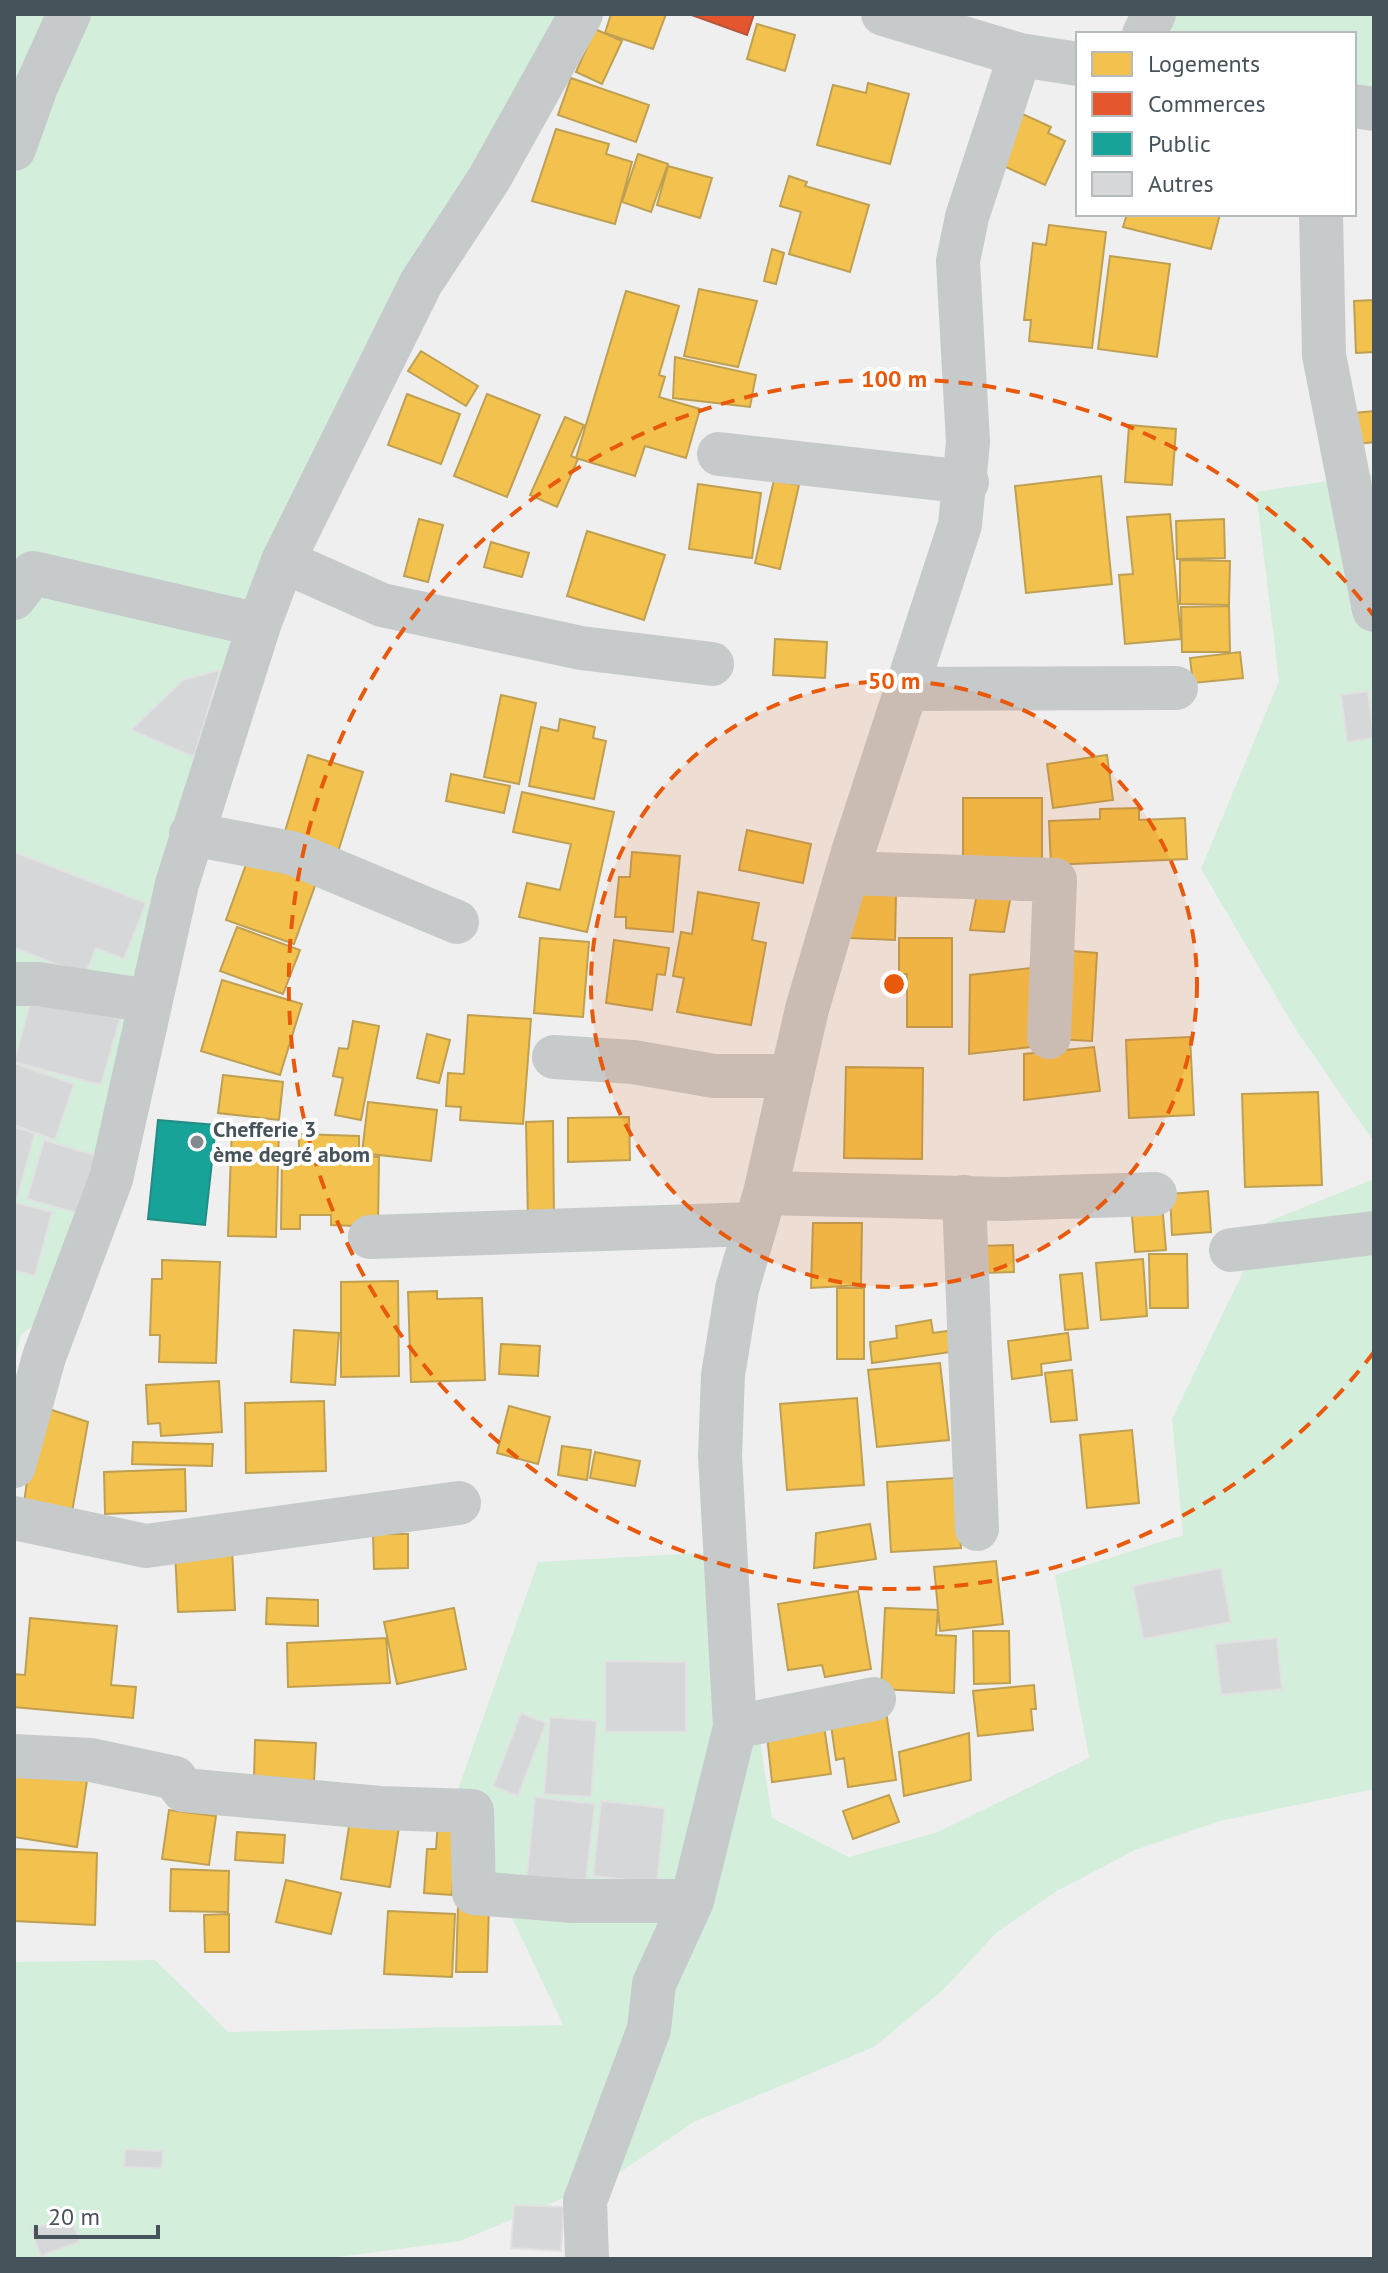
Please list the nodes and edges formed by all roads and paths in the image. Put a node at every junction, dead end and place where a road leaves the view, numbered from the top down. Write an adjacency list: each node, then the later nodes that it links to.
1 (69, 14): 8 (street)
2 (581, 14): 12 (street)
3 (883, 14): 6 (street)
4 (1154, 14): 5 (street)
5 (1145, 32)
6 (1020, 55): 7 (street); 11 (street)
7 (1076, 64)
8 (14, 149)
9 (1321, 216): 14 (street)
10 (719, 454): 11 (street)
11 (967, 482): 18 (street)
12 (283, 561): 15 (street); 16 (street)
13 (14, 598): 15 (street)
14 (1374, 610)
15 (259, 625): 19 (street)
16 (712, 664)
17 (1176, 688): 18 (street)
18 (908, 689): 20 (street)
19 (191, 834): 21 (street); 23 (street)
20 (847, 873): 24 (street); 26 (street)
21 (457, 922)
22 (14, 984): 23 (street)
23 (150, 1001): 33 (street)
24 (1049, 1037)
25 (554, 1057): 26 (street)
26 (792, 1076): 29 (street)
27 (1155, 1194): 28 (street)
28 (964, 1197): 29 (street); 36 (street)
29 (759, 1209): 31 (street); 38 (street)
30 (1374, 1233): 32 (street)
31 (370, 1237)
32 (1231, 1250)
33 (14, 1466)
34 (459, 1503): 35 (street)
35 (14, 1518)
36 (977, 1529)
37 (874, 1699): 38 (street)
38 (735, 1727): 40 (street)
39 (14, 1756): 40 (street)
40 (692, 1901): 41 (street)
41 (587, 2259)

